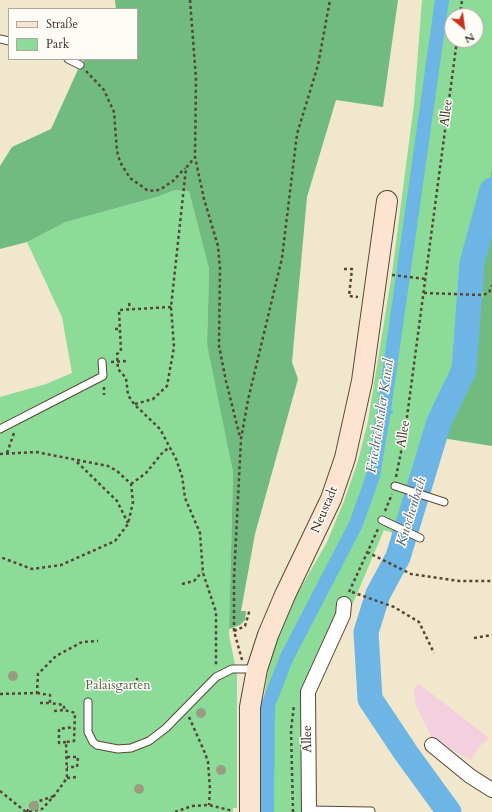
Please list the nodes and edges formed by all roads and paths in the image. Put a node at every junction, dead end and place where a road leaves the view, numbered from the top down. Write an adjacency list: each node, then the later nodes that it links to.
1 (190, 0): 6 (path)
2 (330, 0): 29 (path)
3 (456, 48): 11 (path, Allee)
4 (70, 60): 5 (lane)
5 (80, 65): 7 (path)
6 (195, 157): 7 (path); 29 (path)
7 (186, 168): 16 (path)
8 (387, 201): 52 (main road, Neustadt)
9 (344, 269): 14 (path)
10 (388, 274): 11 (path)
11 (426, 279): 13 (path, Allee)
12 (492, 285): 13 (path)
13 (424, 293): 35 (path, Allee)
14 (360, 297)
15 (129, 303): 17 (path)
16 (171, 307): 17 (path); 26 (path)
17 (130, 309): 19 (path)
18 (115, 329): 19 (path)
19 (120, 329): 20 (path)
20 (117, 361): 21 (path); 23 (path); 26 (path)
21 (127, 361)
22 (102, 362): 27 (lane)
23 (112, 362)
24 (104, 387): 25 (path)
25 (104, 395)
26 (134, 404): 30 (path)
27 (18, 420): 28 (lane); 31 (path)
28 (0, 429)
29 (241, 439): 47 (path)
30 (170, 447): 34 (path); 42 (path)
31 (7, 453): 32 (path); 33 (path)
32 (0, 454)
33 (77, 462): 34 (path); 38 (path)
34 (131, 484): 38 (path)
35 (395, 486): 36 (lane); 37 (path, Allee)
36 (444, 502)
37 (382, 520): 39 (lane); 40 (path, Allee)
38 (128, 524): 41 (path)
39 (420, 538)
40 (367, 552): 43 (path); 45 (path, Allee)
41 (0, 556)
42 (202, 572): 44 (path); 53 (path)
43 (492, 581)
44 (182, 584)
45 (347, 598): 51 (path); 77 (street, Allee)
46 (250, 609): 47 (path)
47 (234, 631): 52 (path)
48 (492, 635): 49 (path)
49 (474, 638)
50 (98, 641): 56 (path)
51 (434, 653)
52 (251, 669): 53 (lane); 81 (main road, Neustadt)
53 (216, 678): 61 (lane)
54 (138, 679): 55 (path)
55 (136, 686)
56 (37, 693): 57 (path); 60 (path)
57 (0, 694)
58 (88, 702): 61 (lane)
59 (40, 703): 60 (path)
60 (50, 703): 63 (path)
61 (187, 709): 76 (path)
62 (54, 710): 63 (path)
63 (64, 710): 64 (path)
64 (74, 727): 65 (path); 65 (path)
65 (66, 742): 67 (path)
66 (432, 745): 71 (street)
67 (67, 757): 68 (path); 68 (path)
68 (67, 767): 70 (path)
69 (77, 777): 70 (path)
70 (67, 778): 75 (path)
71 (492, 790)
72 (0, 791): 73 (path)
73 (5, 795): 74 (path); 79 (path)
74 (0, 796)
75 (54, 796): 79 (path); 79 (path)
76 (209, 804): 80 (path); 81 (path)
77 (309, 811): 78 (lane)
78 (371, 811)
79 (27, 812)
80 (175, 812)
81 (242, 812)

